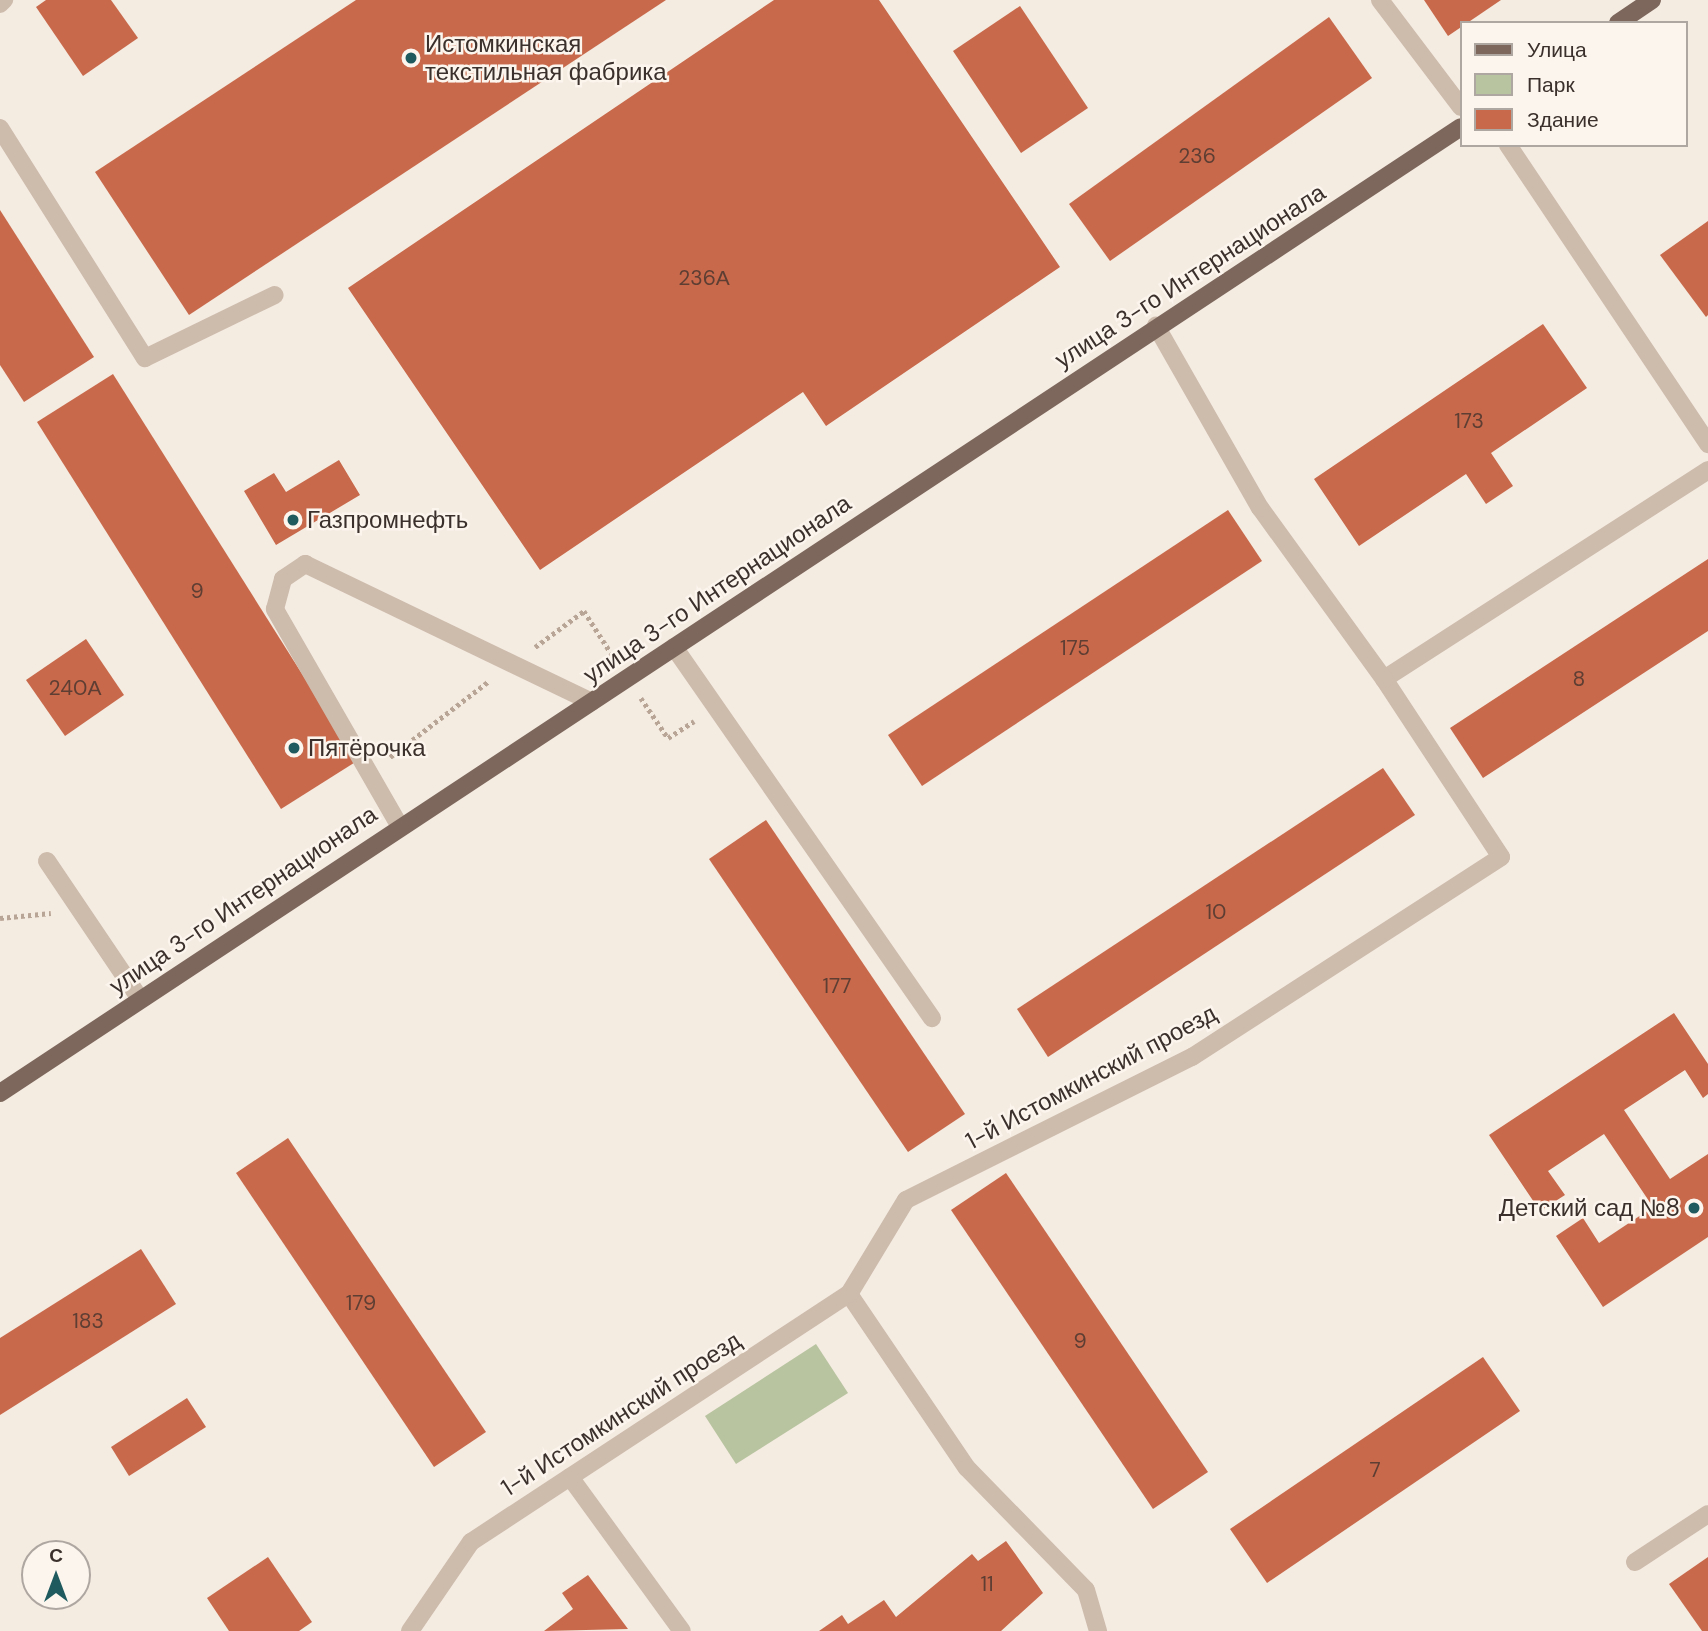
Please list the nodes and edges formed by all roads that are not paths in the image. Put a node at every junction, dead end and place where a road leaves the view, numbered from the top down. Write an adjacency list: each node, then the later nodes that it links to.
1 (4, 0): 4 (street)
2 (1380, 0): 6 (street)
3 (1653, 0): 5 (main road)
4 (0, 4)
5 (1621, 21)
6 (1460, 106)
7 (0, 128): 10 (street)
8 (1460, 128): 11 (main road, улица 3-го Интернационала)
9 (1509, 147): 12 (street)
10 (275, 295)
11 (1156, 326): 14 (main road, улица 3-го Интернационала); 15 (street, 1-й Истомкинский проезд)
12 (1708, 444)
13 (1708, 470): 15 (street)
14 (674, 647): 16 (main road, улица 3-го Интернационала); 20 (street)
15 (1384, 679): 22 (street, 1-й Истомкинский проезд)
16 (592, 702): 17 (main road, улица 3-го Интернационала); 17 (street)
17 (399, 825): 19 (main road, улица 3-го Интернационала)
18 (47, 861): 19 (street)
19 (140, 999): 21 (main road, улица 3-го Интернационала)
20 (932, 1018)
21 (0, 1093)
22 (849, 1294): 23 (street, 1-й Истомкинский проезд); 28 (street)
23 (570, 1477): 26 (street, 1-й Истомкинский проезд); 27 (street)
24 (1708, 1514): 25 (street)
25 (1634, 1562)
26 (410, 1631)
27 (682, 1631)
28 (1098, 1631)

